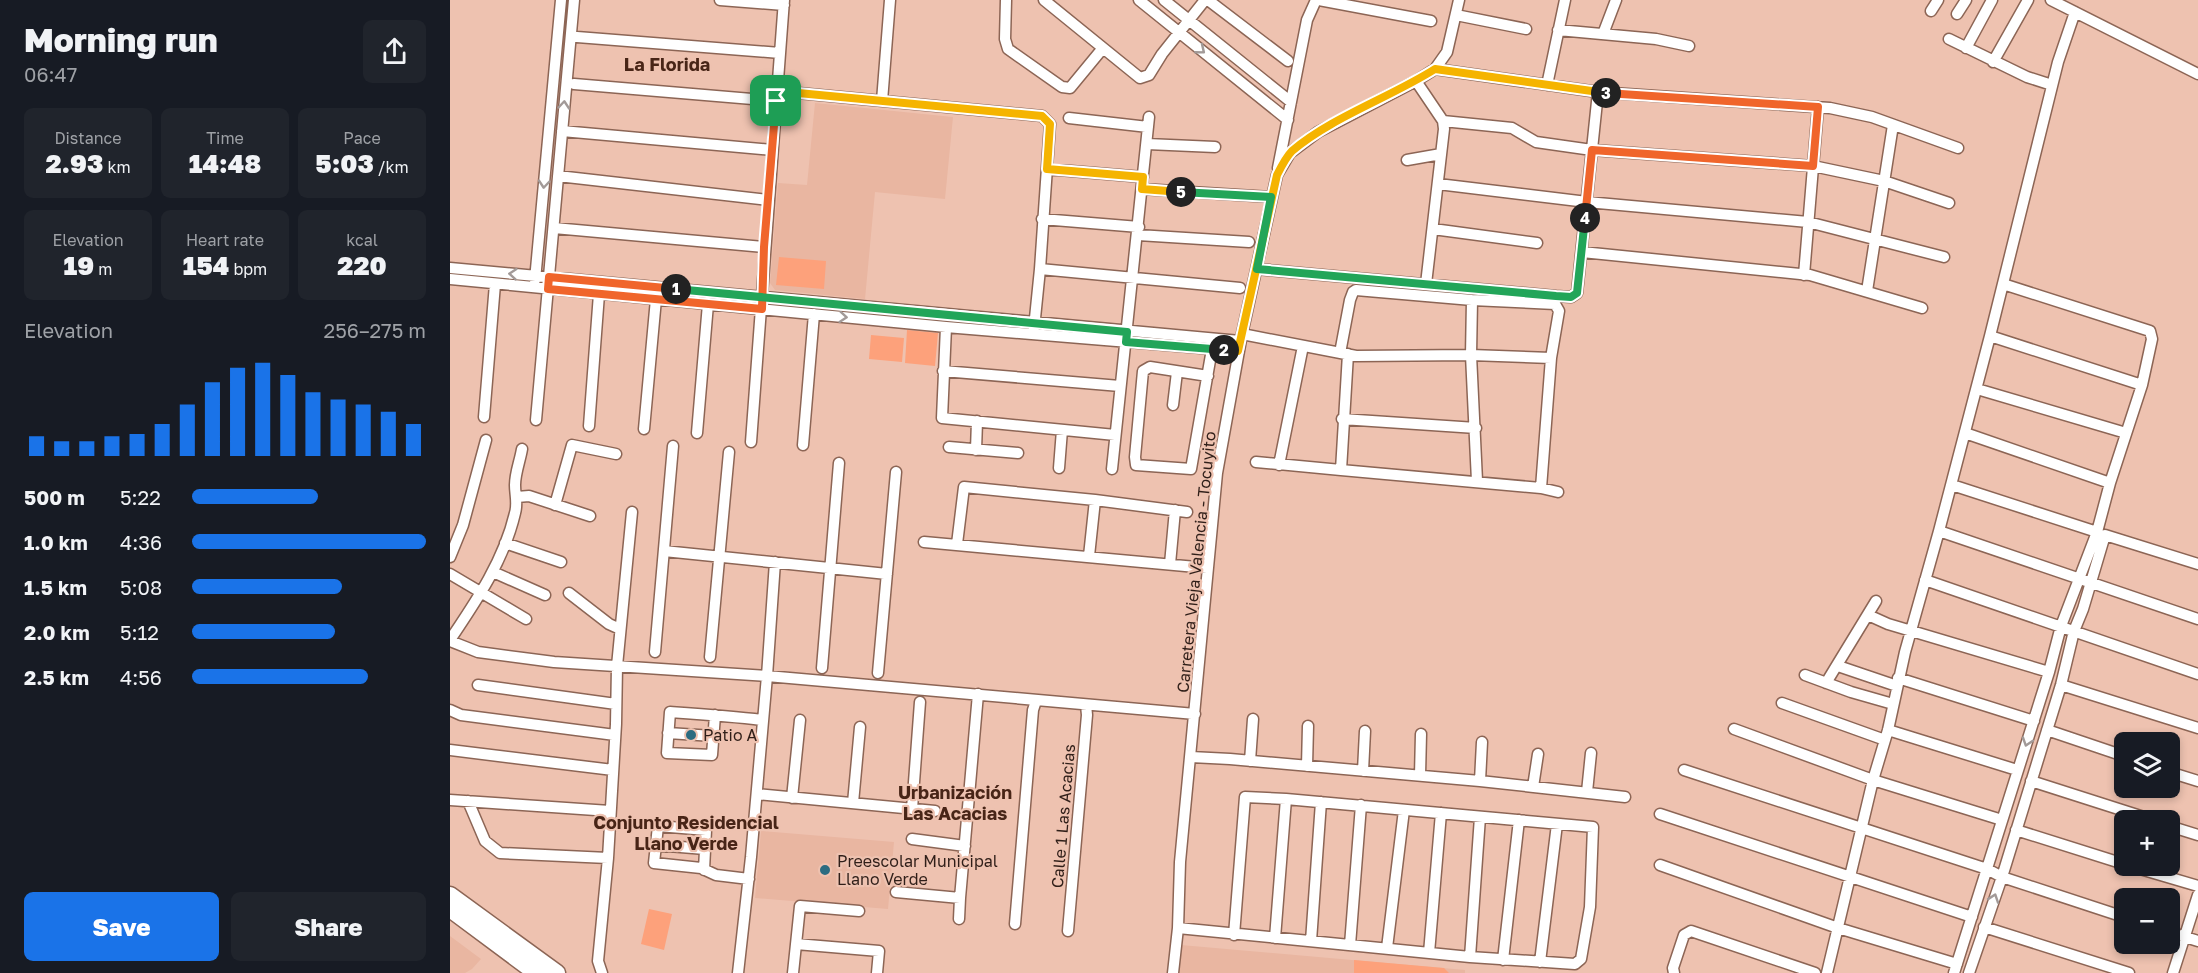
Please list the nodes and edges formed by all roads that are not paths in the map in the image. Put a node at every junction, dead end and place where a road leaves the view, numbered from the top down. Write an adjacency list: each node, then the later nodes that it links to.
1 (561, 0): 90 (street, one-way to 90)
2 (574, 0): 53 (street, one-way to 2)
3 (720, 0): 19 (street)
4 (890, 0): 46 (street)
5 (1005, 0): 33 (street)
6 (1044, 0): 33 (street)
7 (1139, 0): 28 (street)
8 (1164, 0): 24 (street)
9 (1207, 0): 24 (street); 36 (street)
10 (1317, 0): 25 (street); 47 (street)
11 (1459, 0): 23 (street, Carretera Vieja Valencia - Tocuyito)
12 (1565, 0): 27 (street)
13 (1616, 0): 29 (street)
14 (1938, 0): 21 (street)
15 (1966, 0): 22 (street)
16 (1992, 0): 34 (street)
17 (2028, 0): 37 (street)
18 (2051, 0): 20 (street)
19 (784, 3): 35 (street)
20 (2072, 7): 39 (street); 43 (street)
21 (1931, 11)
22 (1957, 14)
23 (1456, 15): 26 (street); 38 (street, Carretera Vieja Valencia - Tocuyito)
24 (1189, 20): 28 (street); 47 (street)
25 (1431, 21)
26 (1526, 29)
27 (1558, 30): 29 (street); 42 (street)
28 (1179, 33): 33 (street); 50 (street, one-way to 50)
29 (1603, 34): 32 (street)
30 (578, 37): 35 (street)
31 (1948, 39): 34 (street)
32 (1689, 46)
33 (1103, 48)
34 (1966, 48): 37 (street)
35 (780, 53): 45 (street)
36 (1288, 61)
37 (1993, 62): 43 (street)
38 (1435, 69): 40 (street, Carretera Vieja Valencia - Tocuyito); 42 (street)
39 (2198, 74)
40 (1416, 81): 51 (street); 63 (street, Carretera Vieja Valencia - Tocuyito)
41 (574, 84): 45 (street)
42 (1547, 85): 44 (street)
43 (2052, 85): 94 (street)
44 (1598, 92): 48 (street); 58 (street)
45 (776, 96): 46 (street); 57 (street)
46 (882, 101): 62 (street)
47 (1291, 102): 50 (street)
48 (1818, 107): 52 (street); 61 (street)
49 (1069, 118): 54 (street)
50 (1288, 120): 63 (street)
51 (1443, 121): 58 (street); 59 (street)
52 (1893, 125): 56 (street); 66 (street)
53 (562, 130): 57 (street); 64 (street)
54 (1147, 144): 55 (street); 65 (street)
55 (1215, 147)
56 (1958, 148)
57 (772, 150): 70 (street)
58 (1592, 150): 61 (street); 71 (street)
59 (1441, 154): 60 (street); 67 (street)
60 (1407, 160)
61 (1813, 166): 66 (street); 74 (street)
62 (1047, 169): 65 (street); 73 (street)
63 (1277, 175): 69 (street, Carretera Vieja Valencia - Tocuyito)
64 (558, 176): 70 (street); 75 (street)
65 (1143, 177): 68 (street)
66 (1884, 181): 72 (street); 78 (street)
67 (1438, 184): 71 (street); 76 (street)
68 (1142, 189): 69 (street); 77 (street)
69 (1271, 197): 86 (street, Carretera Vieja Valencia - Tocuyito)
70 (768, 200): 81 (street)
71 (1587, 202): 74 (street); 82 (street)
72 (1948, 203)
73 (1042, 219): 77 (street); 85 (street)
74 (1808, 222): 78 (street); 87 (street)
75 (554, 228): 81 (street); 91 (street)
76 (1433, 229): 80 (street); 93 (street)
77 (1138, 231): 79 (street); 88 (street)
78 (1875, 239): 83 (street); 96 (street)
79 (1249, 242)
80 (1537, 243)
81 (764, 247): 98 (street)
82 (1581, 252): 87 (street); 93 (street)
83 (1944, 257)
84 (450, 268): 90 (street, one-way to 84)
85 (1040, 269): 88 (street); 106 (street)
86 (1257, 269): 93 (street); 109 (street, Carretera Vieja Valencia - Tocuyito)
87 (1804, 275): 96 (street)
88 (1134, 277): 95 (street); 108 (street)
89 (450, 279): 92 (street)
90 (534, 282): 91 (street); 92 (street)
91 (549, 283): 97 (street); 98 (street); 124 (street)
92 (495, 284): 122 (street)
93 (1426, 284)
94 (2003, 284): 107 (street); 118 (street)
95 (1240, 288)
96 (1867, 291): 102 (street)
97 (599, 294): 99 (street); 126 (street)
98 (762, 297): 103 (street); 106 (street)
99 (656, 299): 101 (street); 128 (street)
100 (1472, 300): 112 (street); 113 (street); 114 (street)
101 (708, 304): 103 (street); 130 (street)
102 (1922, 308)
103 (762, 309): 104 (street); 135 (street)
104 (814, 314): 105 (street, one-way to 105); 136 (street)
105 (946, 327): 106 (street); 115 (street)
106 (1034, 328): 108 (street)
107 (1990, 336): 118 (street); 120 (street)
108 (1126, 337): 109 (street); 111 (street); 119 (street)
109 (1240, 342): 110 (street); 111 (street); 177 (street, Carretera Vieja Valencia - Tocuyito)
110 (1303, 346): 112 (street); 146 (street)
111 (1212, 349): 117 (street)
112 (1344, 353): 113 (street); 123 (street)
113 (1471, 355): 114 (street); 127 (street)
114 (1551, 358): 154 (street)
115 (943, 371): 119 (street); 125 (street)
116 (1177, 372): 117 (street); 117 (street); 121 (street)
117 (1208, 376)
118 (2142, 385): 132 (street)
119 (1120, 386): 133 (street)
120 (1977, 389): 131 (street); 132 (street)
121 (1173, 405)
122 (484, 417)
123 (1342, 419): 127 (street); 149 (street)
124 (536, 420)
125 (977, 421): 129 (street); 140 (street)
126 (589, 426)
127 (1476, 428): 151 (street)
128 (644, 429)
129 (1062, 429): 133 (street); 147 (street)
130 (697, 433)
131 (1965, 433): 152 (street); 153 (street)
132 (2126, 433): 152 (street)
133 (1115, 435): 148 (street)
134 (486, 441): 170 (street)
135 (751, 442)
136 (803, 445)
137 (674, 446): 168 (street)
138 (949, 447): 140 (street)
139 (522, 449): 156 (street)
140 (976, 450): 142 (street)
141 (729, 452): 171 (street)
142 (1018, 453)
143 (616, 454): 158 (street)
144 (1256, 462): 146 (street)
145 (839, 463): 176 (street)
146 (1279, 465): 149 (street)
147 (1059, 468)
148 (1112, 469)
149 (1341, 470): 151 (street)
150 (896, 472): 180 (street)
151 (1477, 481): 154 (street)
152 (2110, 483): 164 (street)
153 (1952, 484): 163 (street); 164 (street)
154 (1541, 488): 155 (street)
155 (1558, 492)
156 (517, 497): 158 (street); 166 (street)
157 (1095, 500): 159 (street); 167 (street); 169 (street)
158 (555, 505): 162 (street)
159 (1175, 510): 161 (street); 174 (street)
160 (632, 512): 192 (street)
161 (1187, 512)
162 (590, 516)
163 (1939, 531): 181 (street); 182 (street)
164 (2097, 532): 181 (street)
165 (924, 542): 167 (street)
166 (505, 543): 172 (street); 178 (street)
167 (957, 544): 169 (street)
168 (664, 551): 171 (street); 196 (street)
169 (1089, 556): 174 (street)
170 (450, 557)
171 (719, 557): 173 (street); 197 (street)
172 (561, 562)
173 (775, 562): 176 (street); 205 (street)
174 (1170, 564): 177 (street)
175 (2198, 564): 183 (street)
176 (830, 568): 180 (street); 200 (street)
177 (1207, 568): 218 (street, Carretera Vieja Valencia - Tocuyito)
178 (493, 572): 184 (street); 186 (street)
179 (450, 574): 184 (street)
180 (887, 574): 202 (street)
181 (2079, 579): 183 (street); 191 (street)
182 (1924, 580): 191 (street); 193 (street)
183 (2091, 583): 190 (street); 194 (street)
184 (481, 593): 189 (street); 195 (street)
185 (569, 593): 192 (street)
186 (545, 595)
187 (1876, 601): 188 (street)
188 (1868, 615): 193 (street); 199 (street)
189 (526, 619)
190 (2198, 619)
191 (2061, 626): 194 (street); 201 (street)
192 (620, 629): 198 (street)
193 (1911, 630): 201 (street); 206 (street)
194 (2074, 631): 203 (street); 209 (street)
195 (450, 640): 198 (street)
196 (656, 652)
197 (710, 657)
198 (617, 666): 205 (street); 214 (street)
199 (1838, 666): 206 (street); 207 (street)
200 (822, 668)
201 (2049, 672): 223 (street)
202 (878, 674)
203 (2198, 674)
204 (1805, 675): 207 (street)
205 (767, 676): 210 (street); 221 (street)
206 (1898, 682): 215 (street); 223 (street)
207 (1826, 683): 215 (street)
208 (478, 685): 214 (street)
209 (2061, 685): 226 (street); 228 (street)
210 (978, 694): 211 (street); 281 (street)
211 (1036, 701): 216 (street); 302 (street)
212 (920, 702): 264 (street)
213 (1782, 703): 233 (street)
214 (616, 704): 232 (street)
215 (1893, 704): 233 (street)
216 (1086, 705): 218 (street); 306 (street, Calle 1 Las Acacias)
217 (450, 710): 232 (street)
218 (1195, 714): 240 (street, Carretera Vieja Valencia - Tocuyito)
219 (715, 715): 221 (street); 230 (street); 234 (street)
220 (1253, 719): 241 (street)
221 (762, 720): 255 (street)
222 (800, 720): 256 (street)
223 (2034, 721): 245 (street, one-way to 245)
224 (1308, 726): 242 (street)
225 (860, 727): 262 (street)
226 (2198, 728)
227 (1734, 729): 249 (street)
228 (2047, 730): 238 (street); 251 (street)
229 (1365, 731): 246 (street)
230 (668, 733): 234 (street); 234 (street)
231 (1421, 734): 247 (street)
232 (615, 735): 243 (street)
233 (1887, 735): 245 (street); 249 (street)
234 (713, 736)
235 (1482, 742): 250 (street)
236 (450, 750): 243 (street)
237 (1591, 753): 254 (street)
238 (2114, 753)
239 (1538, 754): 253 (street)
240 (1191, 757): 241 (street); 304 (street, Carretera Vieja Valencia - Tocuyito)
241 (1250, 760): 242 (street)
242 (1307, 766): 246 (street)
243 (613, 770): 267 (street)
244 (1684, 770): 275 (street)
245 (2018, 770): 273 (street)
246 (1363, 771): 247 (street)
247 (1420, 775): 250 (street)
248 (2180, 775): 252 (street)
249 (1873, 780): 273 (street); 275 (street)
250 (1480, 781): 253 (street)
251 (2031, 781): 266 (street); 277 (street)
252 (2198, 782)
253 (1533, 787): 254 (street)
254 (1587, 792): 257 (street)
255 (757, 794): 256 (street); 291 (street)
256 (792, 798): 262 (street)
257 (1625, 798)
258 (1286, 799): 261 (street); 307 (street); 310 (street)
259 (450, 800): 260 (street)
260 (468, 801): 267 (street); 283 (street)
261 (1321, 802): 263 (street); 311 (street)
262 (853, 803): 264 (street)
263 (1360, 805): 265 (street); 315 (street)
264 (912, 809): 268 (street)
265 (1404, 810): 269 (street); 316 (street)
266 (2122, 810)
267 (610, 811): 283 (street)
268 (935, 811)
269 (1441, 813): 271 (street); 317 (street)
270 (1660, 814): 288 (street)
271 (1479, 817): 272 (street); 318 (street)
272 (1519, 820): 274 (street); 319 (street)
273 (2002, 820): 286 (street)
274 (1557, 824): 320 (street); 320 (street)
275 (1863, 829): 286 (street); 288 (street)
276 (2180, 829): 278 (street)
277 (2016, 830): 284 (street); 290 (street)
278 (2198, 835)
279 (912, 839): 281 (street)
280 (656, 845): 282 (street); 282 (street); 287 (street)
281 (965, 846): 296 (street)
282 (705, 849): 287 (street)
283 (608, 858): 324 (street)
284 (2114, 861)
285 (1660, 865): 305 (street)
286 (1987, 868): 290 (street); 300 (street)
287 (704, 870): 291 (street)
288 (1851, 876): 300 (street); 305 (street)
289 (2164, 876): 292 (street)
290 (2002, 877): 299 (street); 303 (street, one-way to 290)
291 (749, 879): 325 (street)
292 (2198, 886)
293 (896, 892): 296 (street)
294 (450, 895): 322 (highway)
295 (2198, 895): 309 (street)
296 (960, 898): 301 (street)
297 (450, 909): 313 (highway)
298 (859, 911): 314 (street)
299 (2114, 914)
300 (1972, 917): 321 (street)
301 (959, 919)
302 (1015, 924)
303 (1984, 927): 332 (street); 333 (street)
304 (1178, 928): 307 (street); 328 (street, Carretera Vieja Valencia - Tocuyito)
305 (1838, 928): 321 (street); 331 (street)
306 (1068, 931)
307 (1234, 935): 310 (street)
308 (2180, 936): 309 (street)
309 (2184, 937): 312 (street); 334 (street)
310 (1275, 938): 311 (street)
311 (1311, 941): 315 (street)
312 (2198, 941)
313 (494, 942): 322 (highway); 323 (highway)
314 (796, 944): 326 (street); 327 (street)
315 (1350, 945): 316 (street)
316 (1386, 948): 317 (street)
317 (1429, 953): 318 (street)
318 (1470, 957): 319 (street)
319 (1503, 960): 320 (street)
320 (1540, 962)
321 (1956, 968)
322 (551, 972)
323 (525, 973)
324 (602, 973)
325 (738, 973)
326 (793, 973)
327 (877, 973)
328 (1173, 973)
329 (1674, 973): 330 (street)
330 (1815, 973)
331 (1827, 973)
332 (1969, 973)
333 (2129, 973)
334 (2173, 973)

